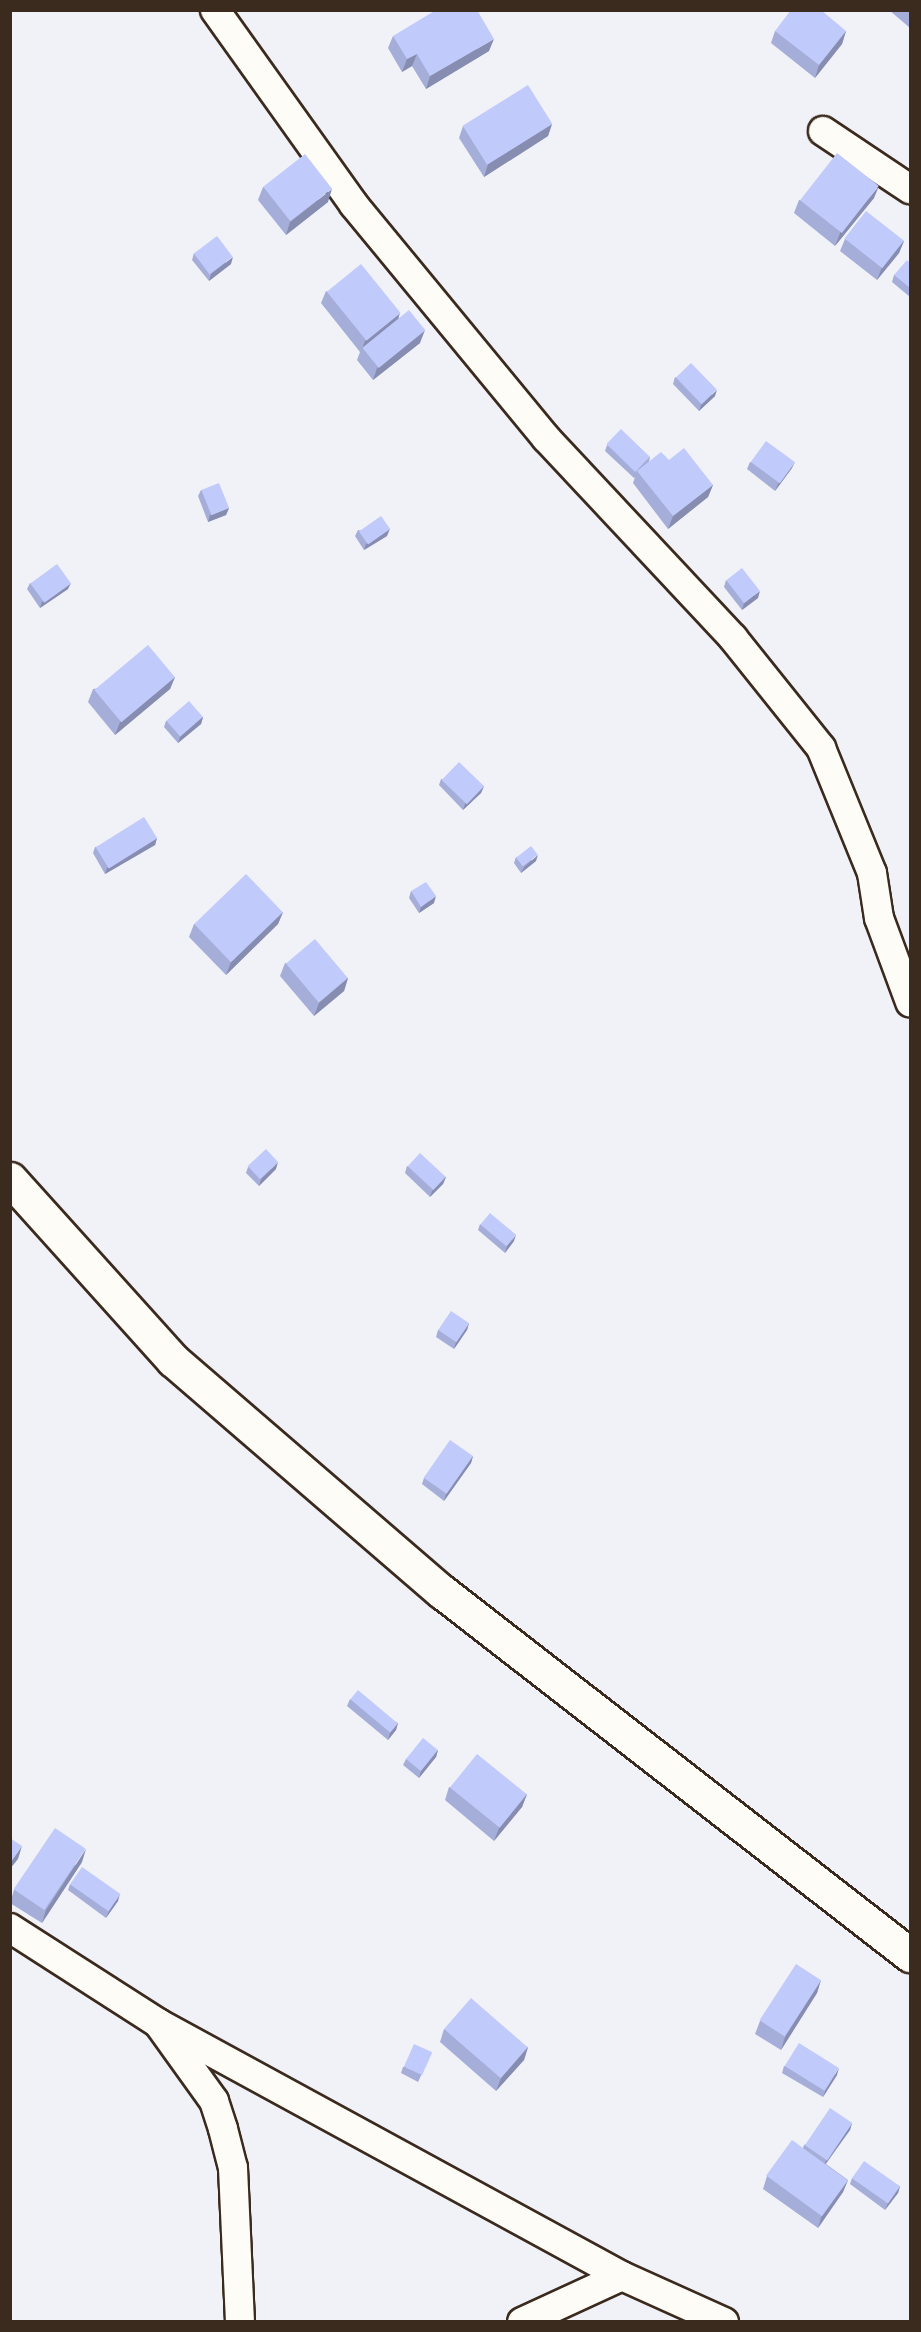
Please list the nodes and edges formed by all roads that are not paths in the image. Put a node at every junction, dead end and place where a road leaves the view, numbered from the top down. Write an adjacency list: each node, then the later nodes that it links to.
1 (215, 10): 4 (street)
2 (822, 131): 3 (street)
3 (910, 189)
4 (910, 1002)
5 (10, 1179): 7 (street)
6 (10, 1928): 8 (street)
7 (910, 1955)
8 (158, 2023): 9 (street); 10 (street)
9 (622, 2276): 11 (street); 12 (street)
10 (240, 2322)
11 (522, 2322)
12 (724, 2322)

